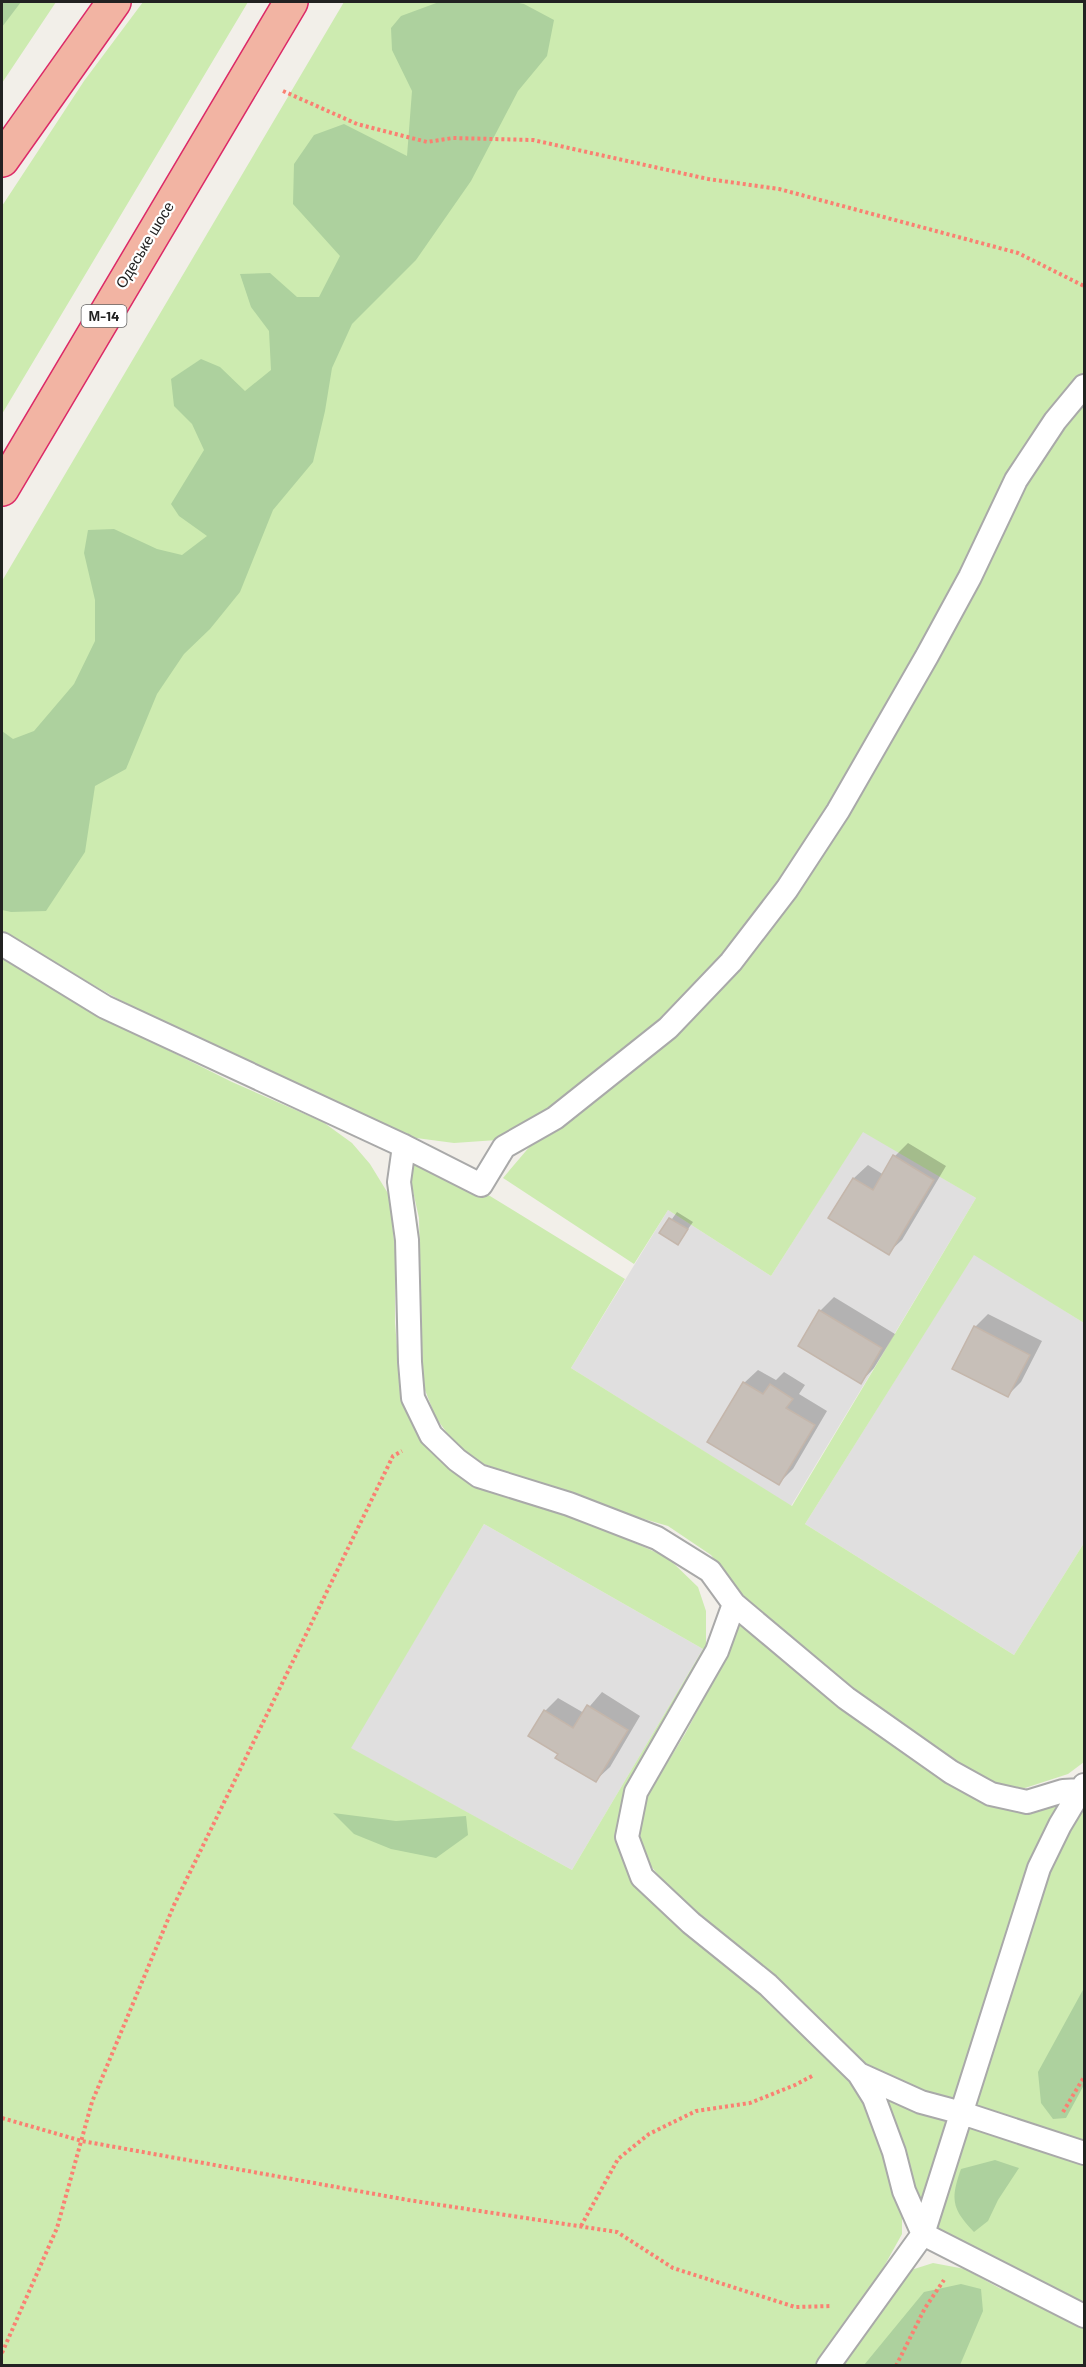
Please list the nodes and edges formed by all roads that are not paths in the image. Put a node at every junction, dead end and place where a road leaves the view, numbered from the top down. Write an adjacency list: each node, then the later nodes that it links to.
1 (114, 2): 3 (highway)
2 (291, 2): 5 (highway, Одеське шосе / М-14)
3 (2, 160)
4 (1084, 386): 7 (lane)
5 (2, 489)
6 (2, 944): 7 (lane)
7 (405, 1146): 8 (lane)
8 (734, 1604): 9 (lane); 10 (lane)
9 (1083, 1787): 11 (lane)
10 (851, 2066): 11 (lane); 13 (lane)
11 (962, 2113): 12 (lane); 13 (lane)
12 (1084, 2153)
13 (923, 2234): 14 (lane); 15 (lane)
14 (1084, 2316)
15 (828, 2366)

